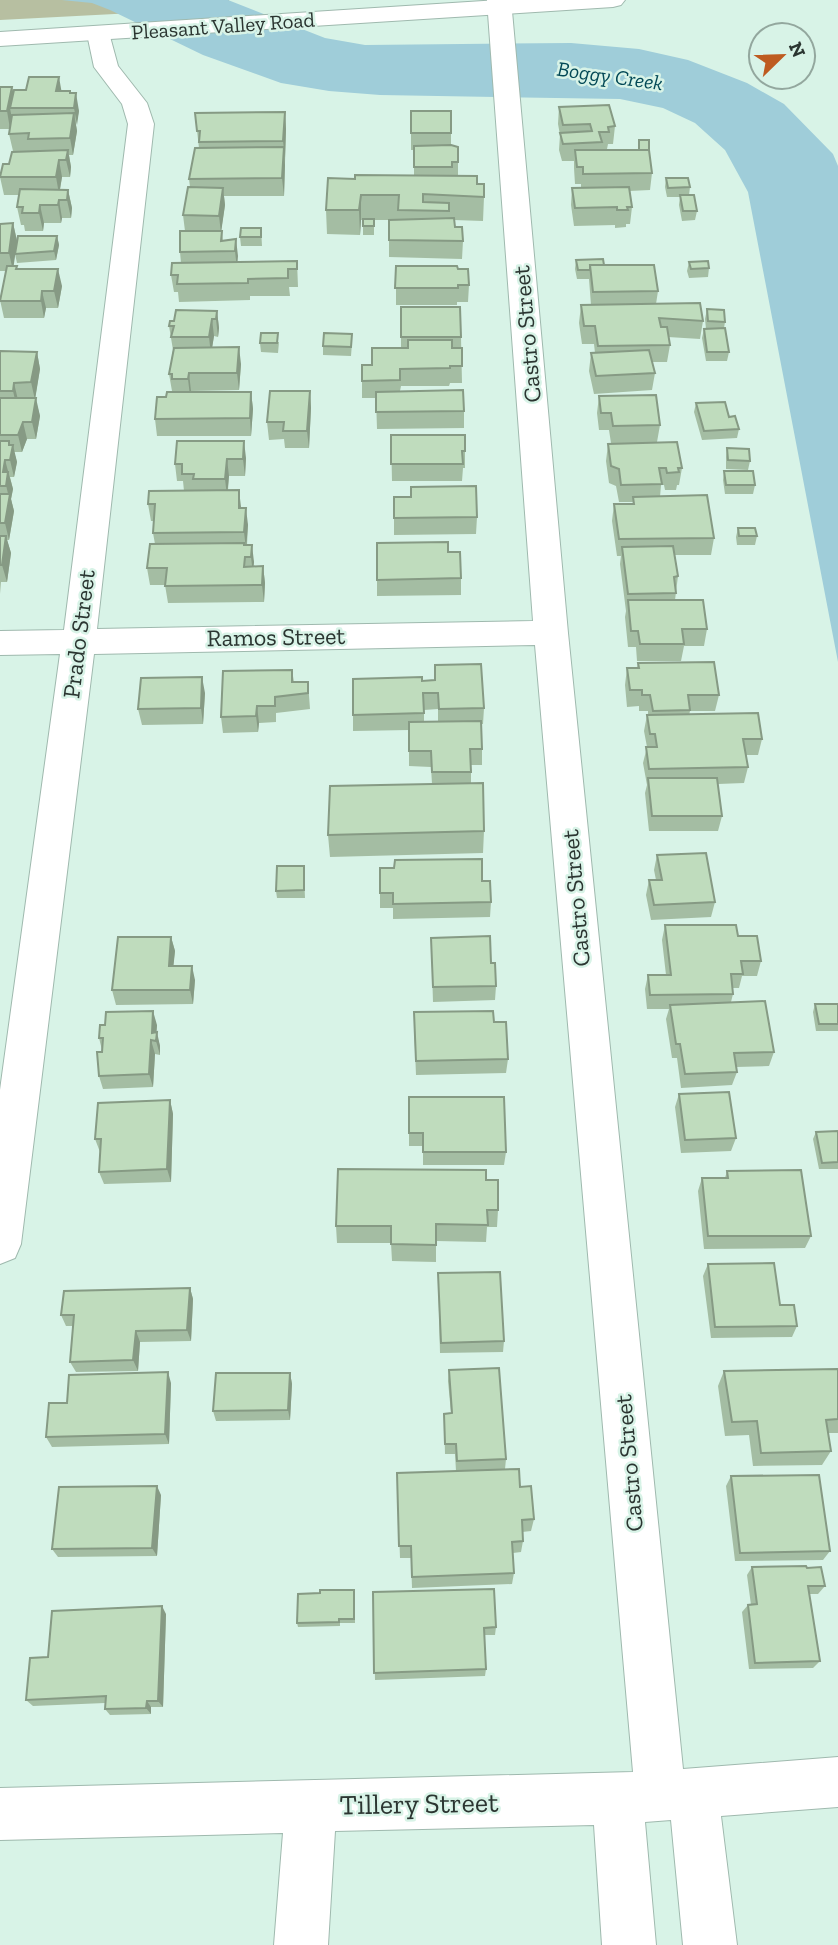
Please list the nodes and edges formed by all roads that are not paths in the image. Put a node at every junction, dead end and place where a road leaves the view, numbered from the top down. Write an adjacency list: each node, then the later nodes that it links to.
1 (613, 0): 2 (street, Pleasant Valley Road)
2 (501, 13): 3 (street, Pleasant Valley Road); 5 (street, Castro Street)
3 (113, 33): 4 (street, Pleasant Valley Road); 6 (street, Prado Street)
4 (0, 39)
5 (551, 633): 6 (street, Ramos Street); 10 (street, Castro Street)
6 (79, 640): 7 (street, Ramos Street); 8 (street, Prado Street)
7 (0, 643)
8 (0, 1244)
9 (838, 1782): 10 (street, Tillery Street)
10 (657, 1796): 11 (street, Tillery Street); 14 (street); 15 (street)
11 (311, 1806): 12 (street, Tillery Street); 13 (street)
12 (0, 1814)
13 (301, 1945)
14 (629, 1945)
15 (710, 1945)

